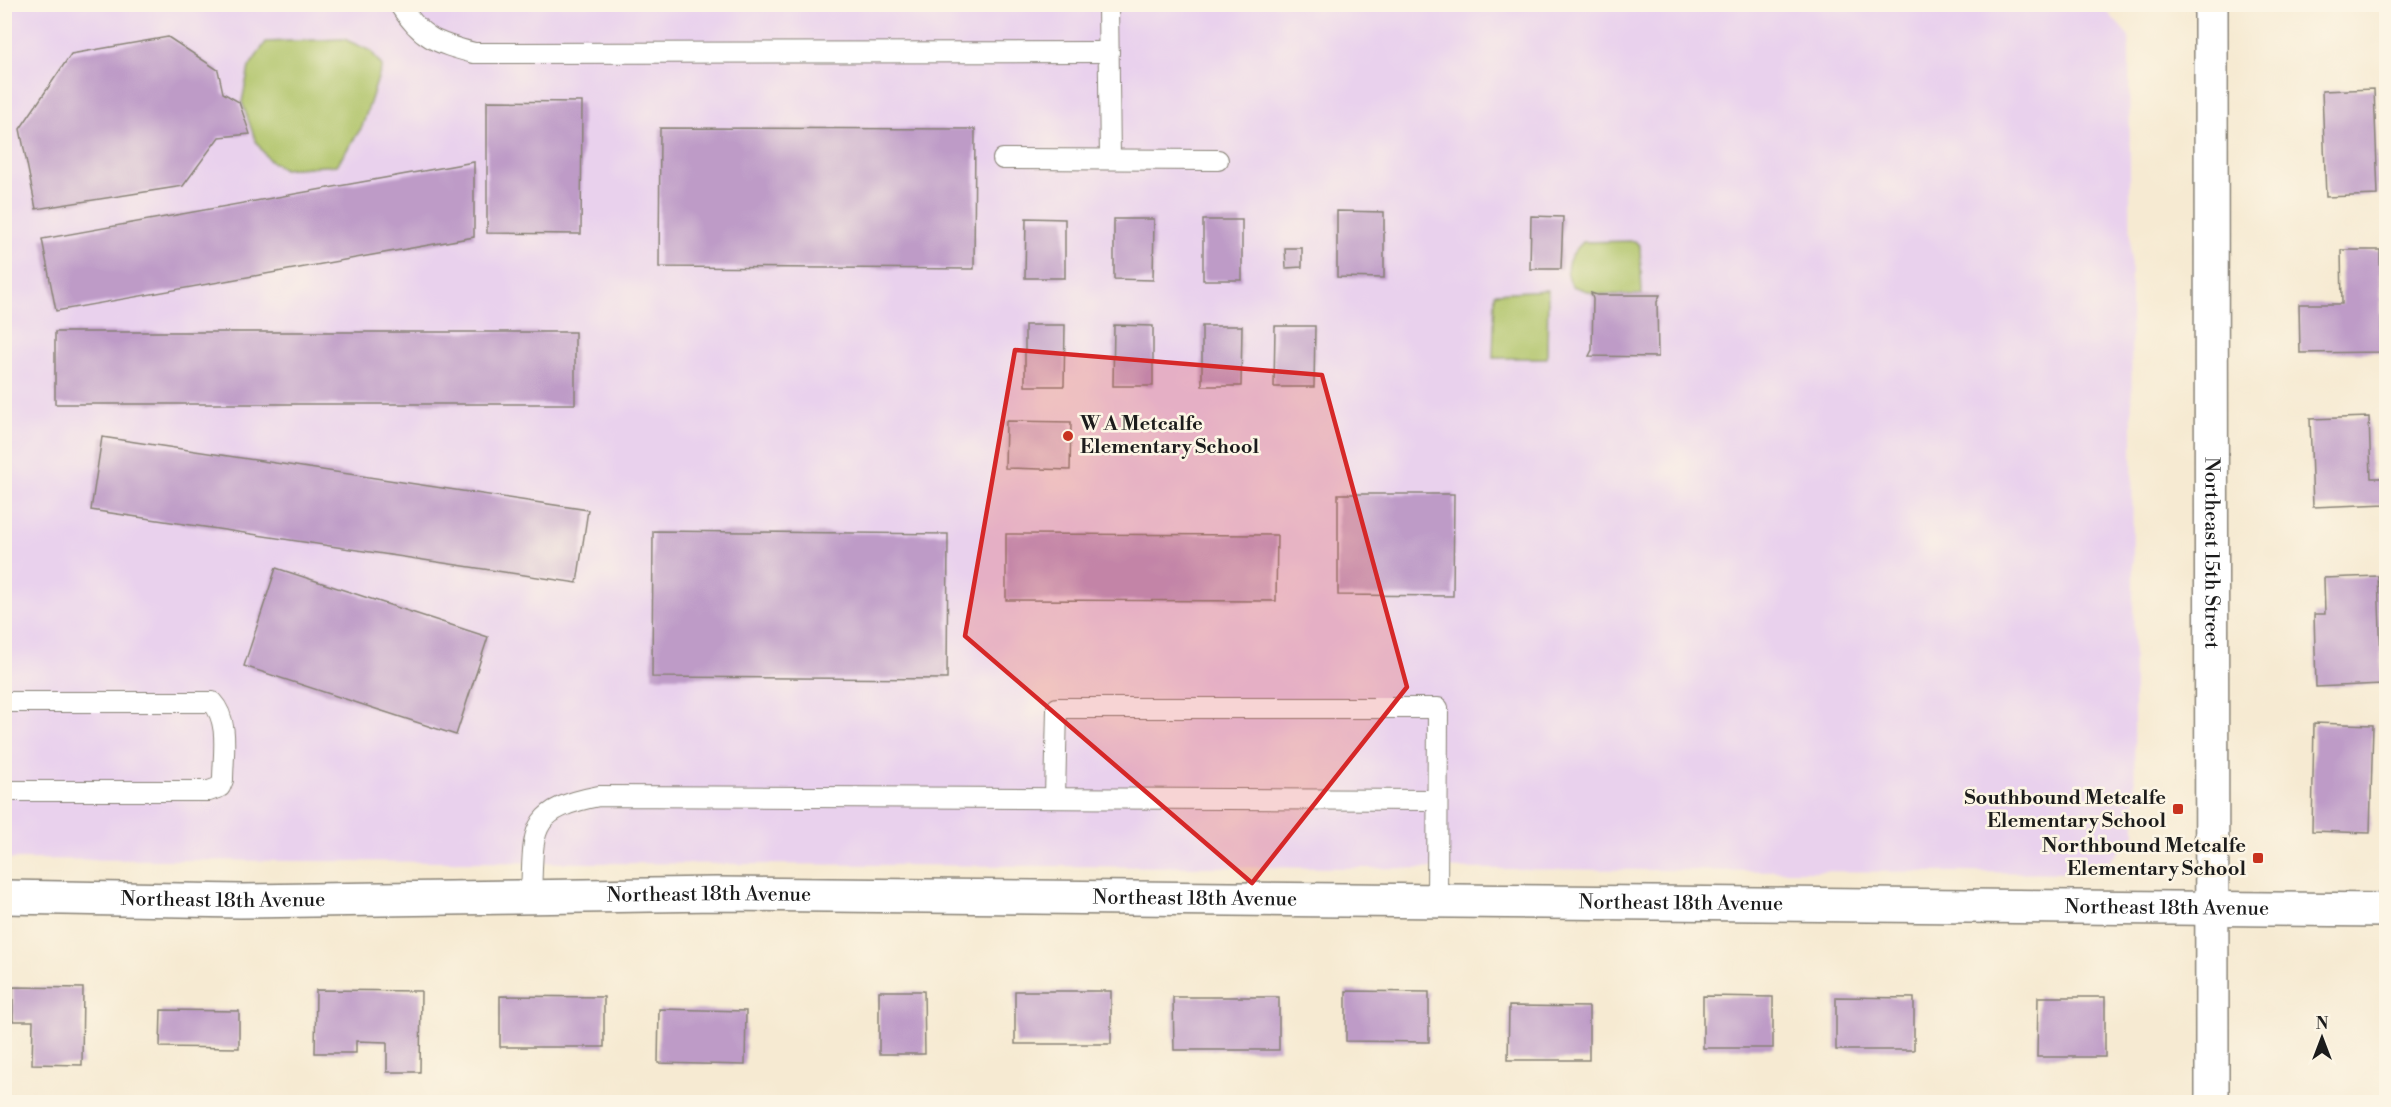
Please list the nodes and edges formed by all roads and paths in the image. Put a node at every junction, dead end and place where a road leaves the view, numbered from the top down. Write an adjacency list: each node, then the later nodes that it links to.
1 (399, 4): 4 (lane)
2 (1108, 4): 4 (lane)
3 (2211, 4): 15 (street, Northeast 15th Street)
4 (1109, 52): 6 (lane)
5 (1003, 159): 6 (lane)
6 (1110, 159): 7 (lane)
7 (1218, 160)
8 (4, 702): 9 (lane)
9 (4, 791)
10 (1055, 798): 11 (lane); 11 (lane); 12 (lane)
11 (1437, 800): 14 (lane)
12 (531, 896): 13 (street, Northeast 18th Avenue); 14 (street, Northeast 18th Avenue)
13 (4, 897)
14 (1437, 902): 15 (street, Northeast 18th Avenue)
15 (2211, 910): 16 (street, Northeast 18th Avenue); 17 (street, Northeast 15th Street)
16 (2386, 910)
17 (2212, 1102)

